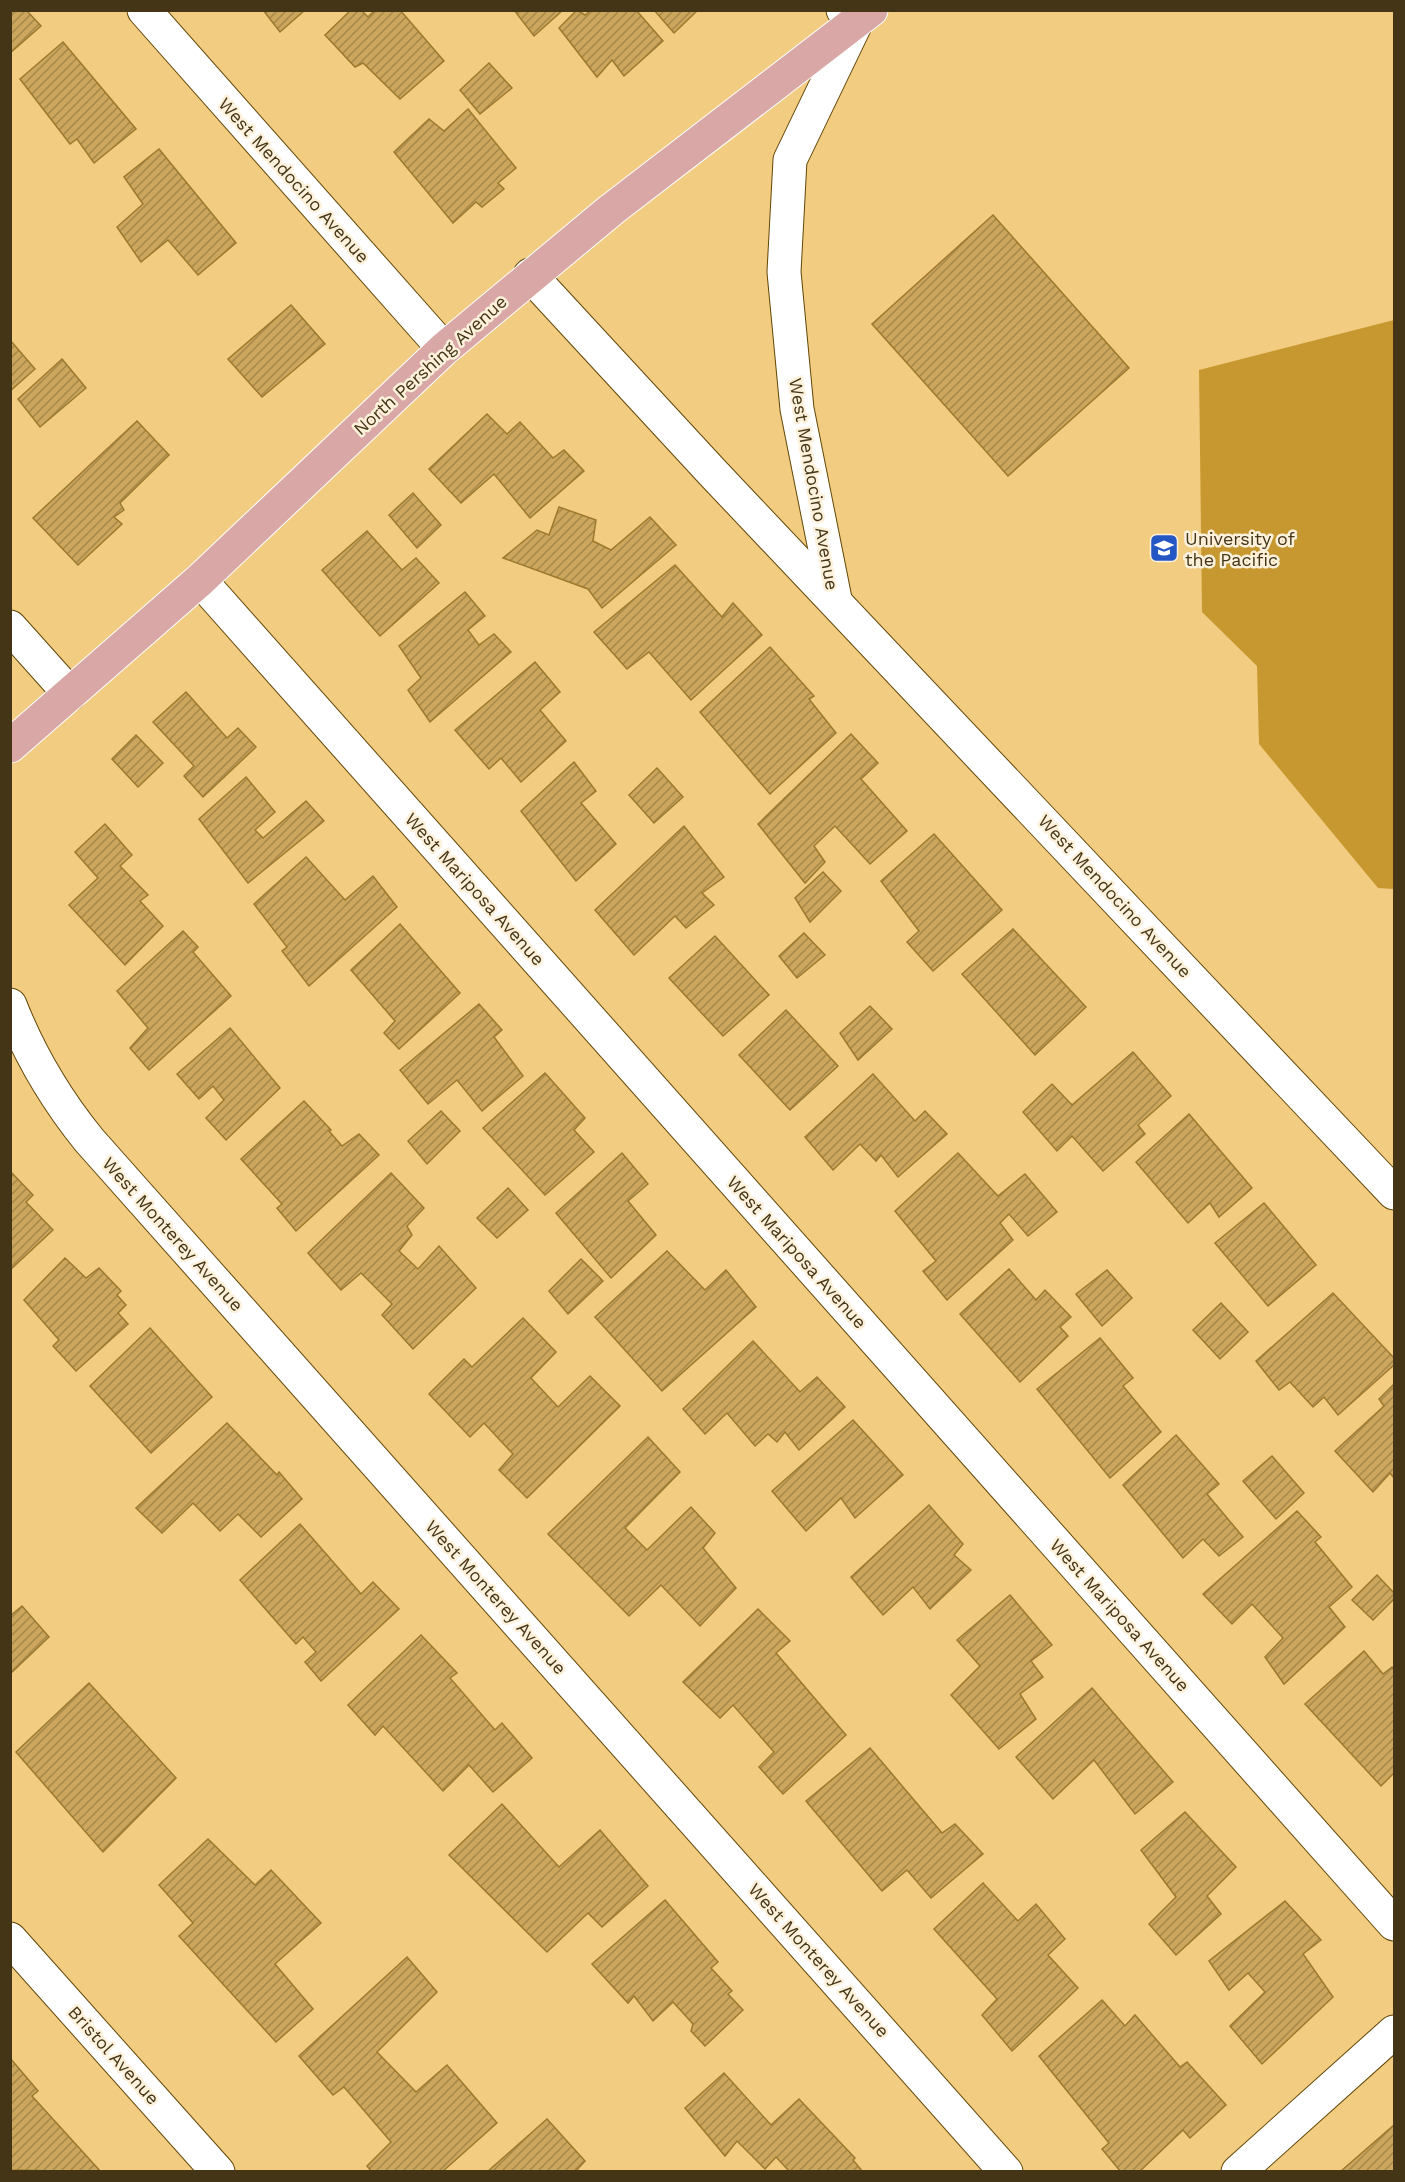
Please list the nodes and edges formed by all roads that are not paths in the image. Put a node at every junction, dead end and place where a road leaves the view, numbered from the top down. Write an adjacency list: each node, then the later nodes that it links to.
1 (144, 10): 4 (street, West Mendocino Avenue)
2 (856, 15): 3 (main road, North Pershing Avenue); 6 (street, West Mendocino Avenue)
3 (530, 275): 4 (main road, North Pershing Avenue); 6 (street, West Mendocino Avenue)
4 (444, 349): 5 (main road, North Pershing Avenue)
5 (200, 580): 8 (main road, North Pershing Avenue); 12 (street, West Mariposa Avenue)
6 (835, 599): 11 (street, West Mendocino Avenue)
7 (10, 627): 8 (street)
8 (70, 694): 9 (main road, North Pershing Avenue)
9 (10, 746)
10 (10, 1005): 16 (street, West Monterey Avenue)
11 (1395, 1193)
12 (1395, 1924)
13 (10, 1939): 15 (street, Bristol Avenue)
14 (1395, 2032): 17 (street)
15 (218, 2172)
16 (1006, 2172)
17 (1238, 2172)

